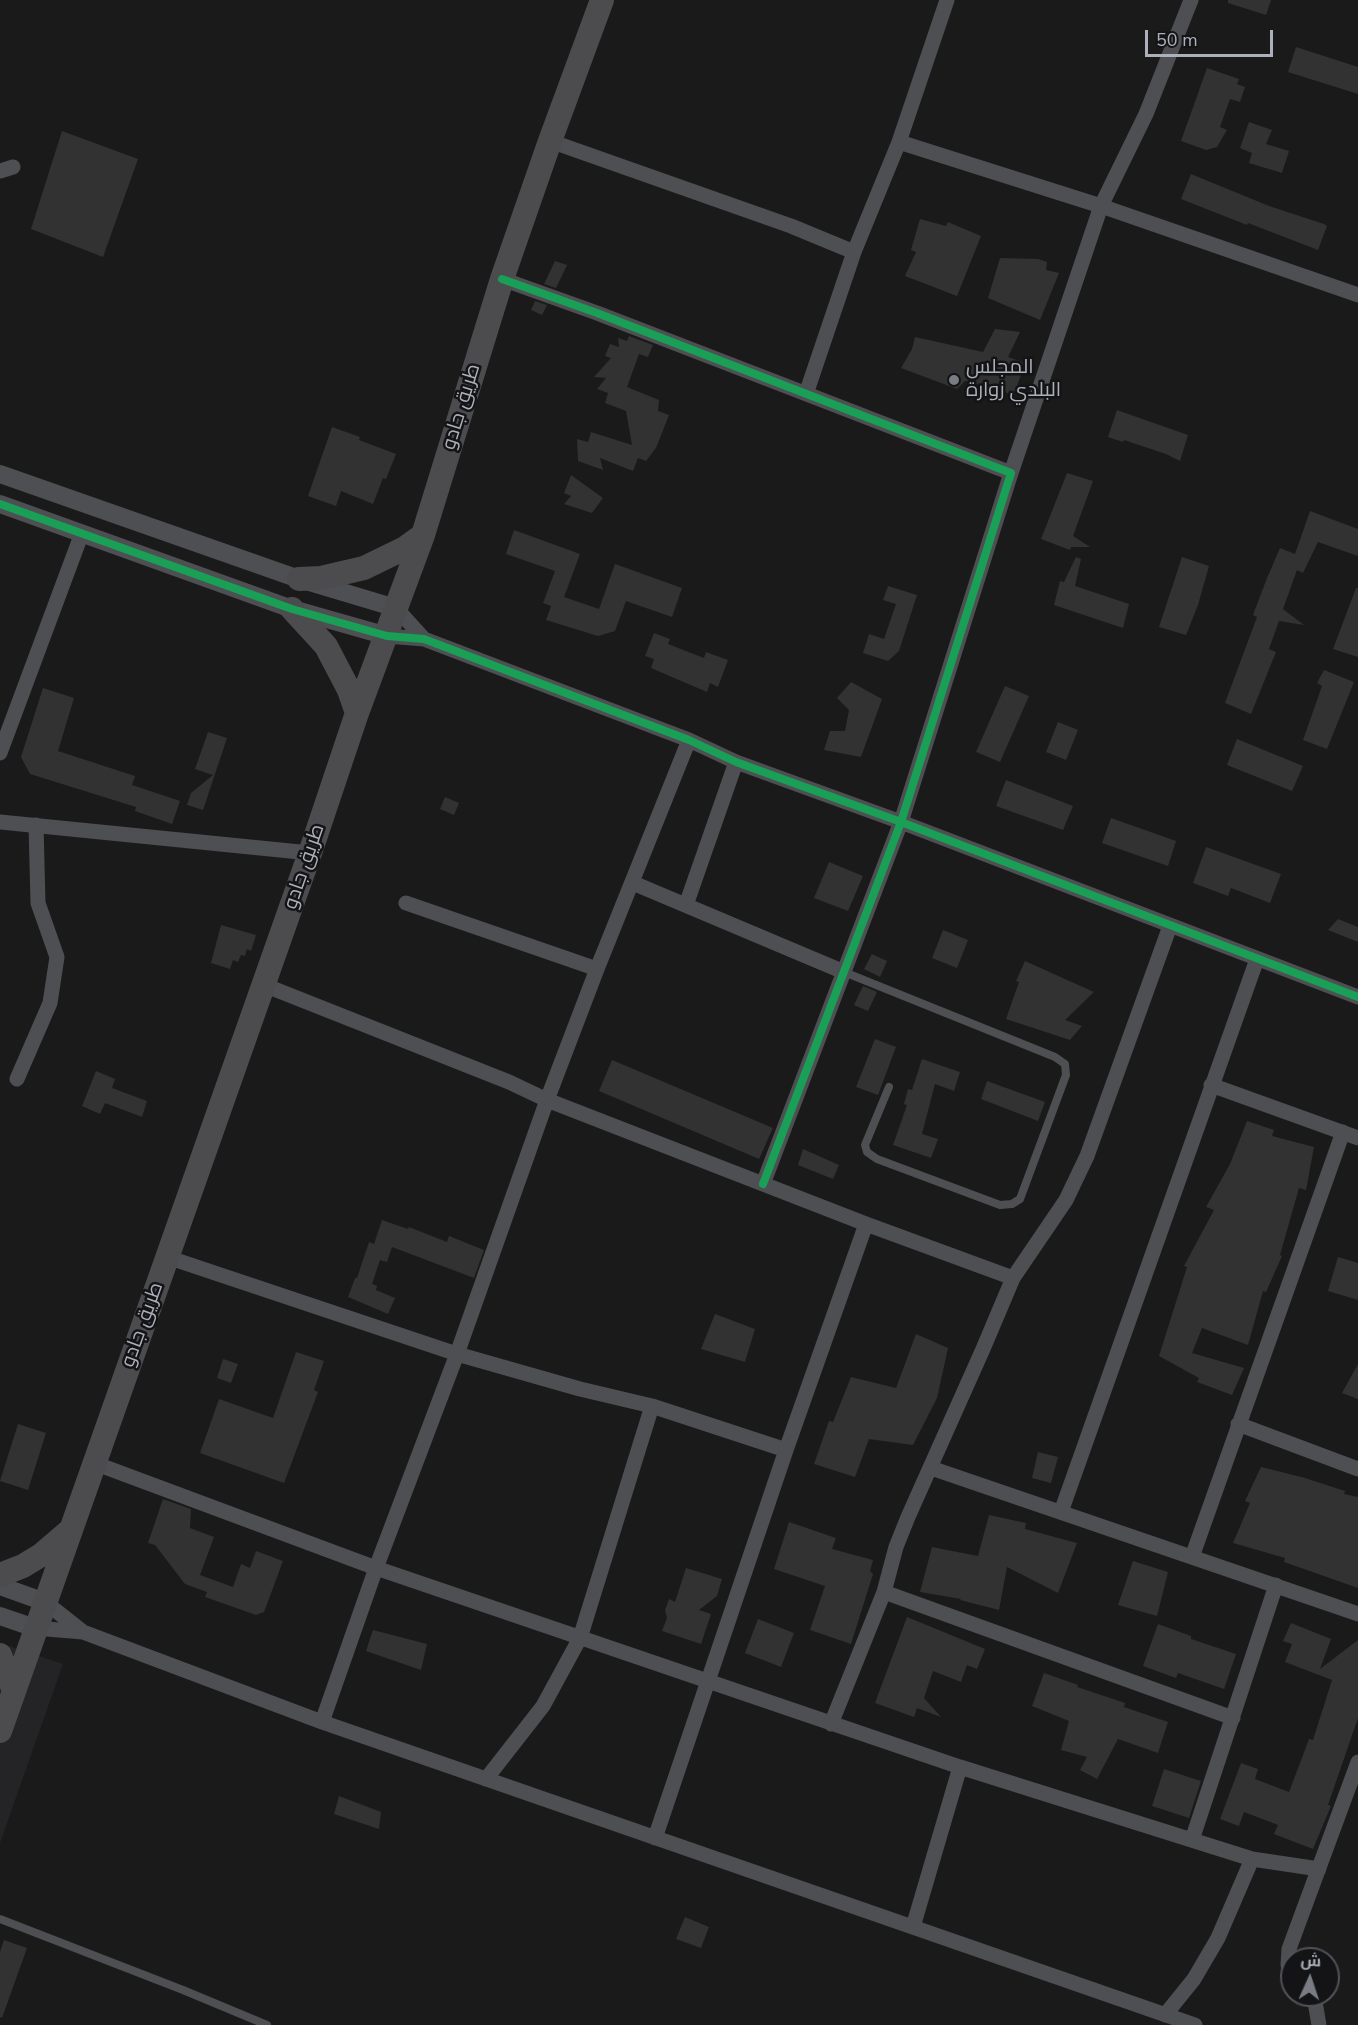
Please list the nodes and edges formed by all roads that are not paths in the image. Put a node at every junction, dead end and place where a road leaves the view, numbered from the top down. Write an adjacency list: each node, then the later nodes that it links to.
1 (602, 0): 4 (highway, طريق جادو)
2 (947, 0): 5 (street)
3 (1191, 0): 6 (street)
4 (550, 141): 7 (street); 8 (highway, طريق جادو)
5 (899, 142): 6 (street); 7 (street)
6 (1101, 206): 9 (street); 11 (street)
7 (854, 252): 10 (street)
8 (502, 279): 10 (street); 15 (highway, طريق جادو)
9 (1358, 295)
10 (806, 394): 11 (street)
11 (1011, 473): 26 (street)
12 (0, 474): 16 (street)
13 (0, 504): 14 (street)
14 (82, 533): 17 (street); 23 (street)
15 (423, 535): 16 (highway); 18 (highway, طريق جادو)
16 (299, 579): 18 (street)
17 (292, 609): 19 (street); 21 (highway)
18 (396, 609): 19 (highway, طريق جادو); 20 (street)
19 (387, 636): 20 (street); 21 (highway, طريق جادو)
20 (424, 639): 22 (street)
21 (357, 713): 28 (highway, طريق جادو)
22 (689, 740): 24 (street); 29 (street)
23 (0, 753)
24 (736, 762): 26 (street); 31 (street)
25 (0, 822): 27 (street)
26 (901, 822): 32 (street); 35 (street)
27 (36, 825): 28 (street); 38 (street)
28 (310, 853): 36 (highway, طريق جادو)
29 (633, 883): 31 (street); 34 (street)
30 (406, 903): 34 (street)
31 (686, 905): 35 (street)
32 (1170, 926): 33 (street); 46 (street)
33 (1257, 958): 37 (street); 39 (street)
34 (597, 969): 41 (street)
35 (844, 972): 40 (lane); 43 (street)
36 (264, 985): 41 (street); 45 (highway, طريق جادو)
37 (1358, 997)
38 (17, 1078)
39 (1211, 1085): 42 (street); 54 (street)
40 (889, 1087)
41 (547, 1100): 43 (street); 47 (street)
42 (1351, 1135): 49 (street)
43 (763, 1184): 44 (street)
44 (866, 1224): 46 (street); 50 (street)
45 (167, 1257): 47 (street); 51 (highway, طريق جادو)
46 (1012, 1278): 52 (street)
47 (457, 1354): 48 (street); 57 (street)
48 (652, 1406): 50 (street); 67 (street)
49 (1238, 1424): 53 (street); 56 (street)
50 (786, 1450): 69 (street)
51 (94, 1463): 55 (highway, طريق جادو); 57 (street)
52 (931, 1468): 54 (street); 61 (street)
53 (1358, 1468)
54 (1061, 1512): 56 (street)
55 (72, 1527): 58 (highway); 62 (highway, طريق جادو)
56 (1192, 1557): 60 (street)
57 (376, 1568): 67 (street); 72 (street)
58 (0, 1575)
59 (0, 1586): 62 (street)
60 (1276, 1586): 63 (street); 71 (street)
61 (884, 1592): 71 (street); 73 (street)
62 (45, 1602): 65 (highway, طريق جادو); 66 (street)
63 (1358, 1614)
64 (0, 1616): 65 (street)
65 (35, 1628): 66 (street); 70 (highway, طريق جادو)
66 (83, 1632): 72 (street)
67 (579, 1638): 69 (street); 77 (street)
68 (0, 1655): 70 (highway)
69 (709, 1683): 73 (street); 78 (street)
70 (14, 1691): 74 (highway, طريق جادو)
71 (1233, 1718): 79 (street)
72 (322, 1722): 77 (street)
73 (831, 1724): 76 (street)
74 (0, 1731)
75 (1358, 1764): 81 (street)
76 (960, 1767): 79 (street); 83 (street)
77 (486, 1779): 78 (street)
78 (655, 1838): 83 (street)
79 (1192, 1840): 80 (street)
80 (1252, 1859): 81 (street); 86 (street)
81 (1319, 1869): 84 (street)
82 (0, 1919): 87 (lane)
83 (914, 1928): 86 (street)
84 (1289, 1947)
85 (1316, 2007): 89 (street)
86 (1165, 2015): 88 (street)
87 (267, 2025)
88 (1195, 2025)
89 (1319, 2025)

